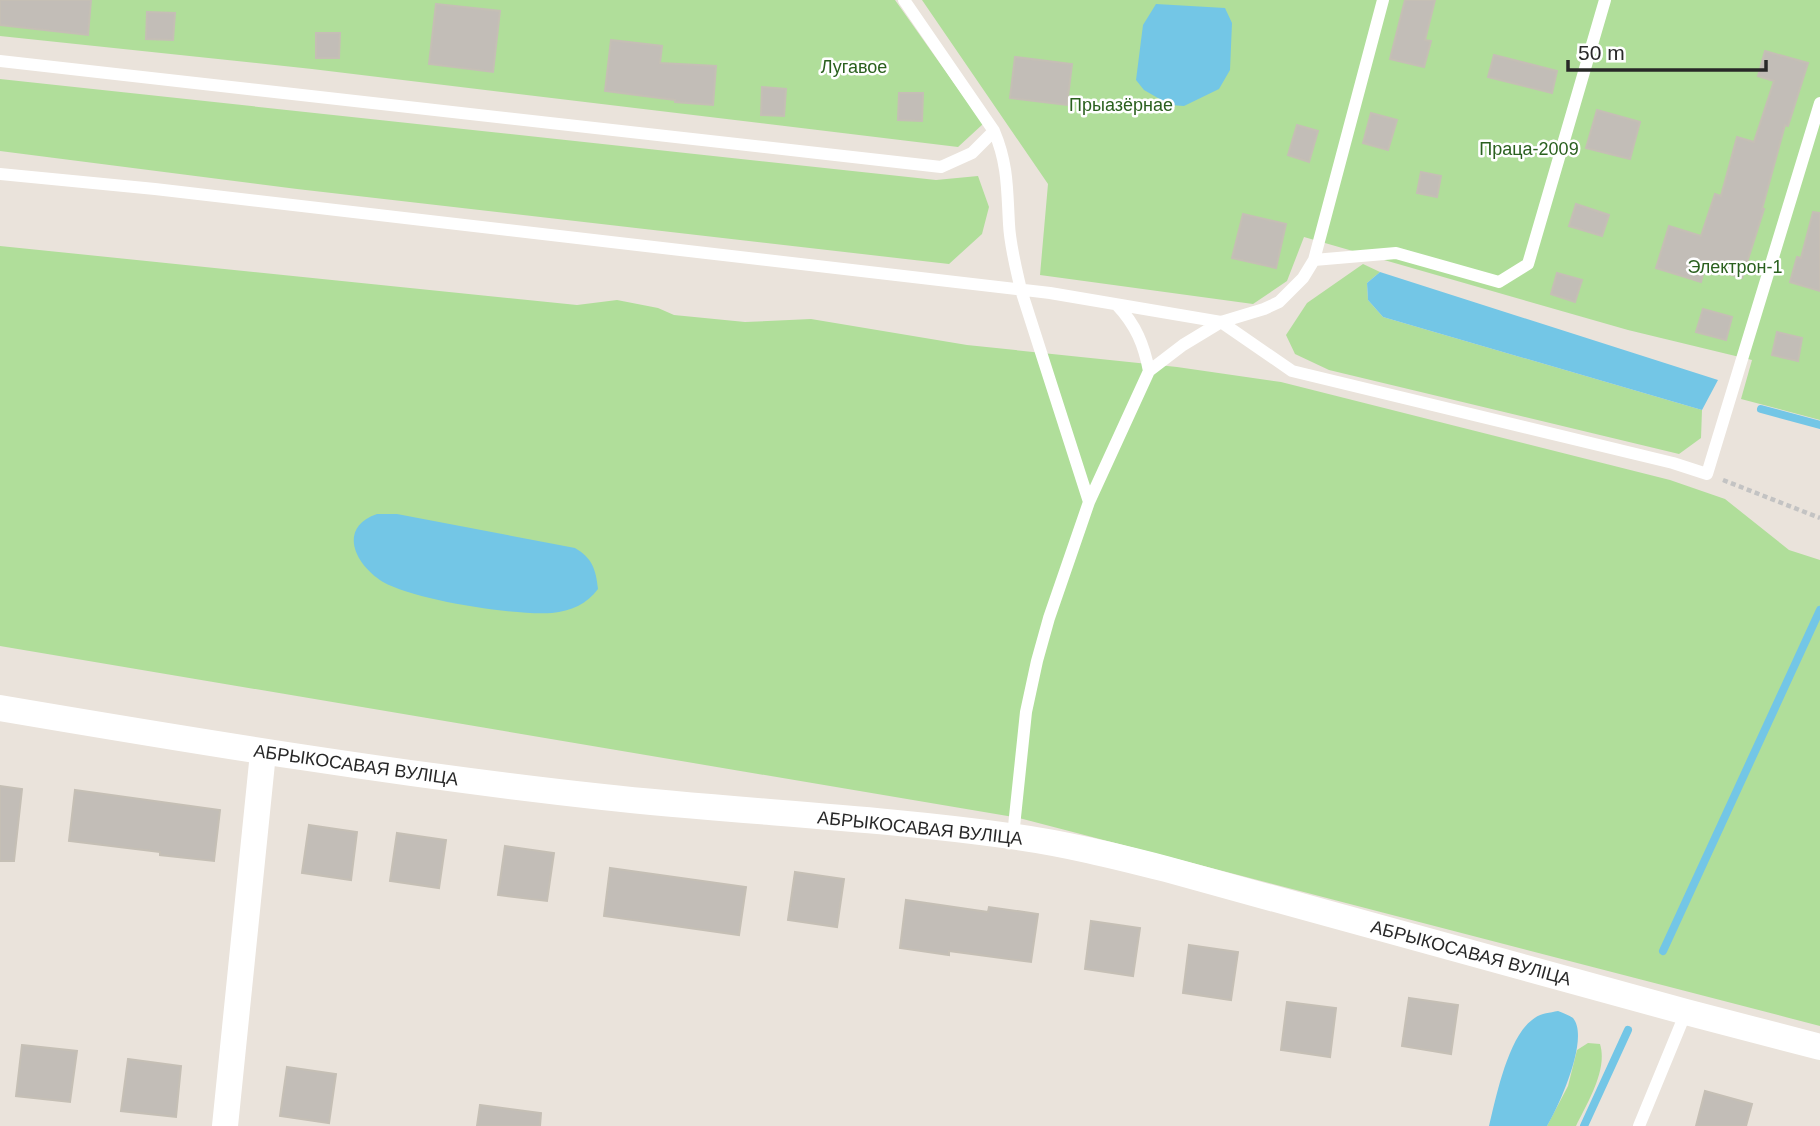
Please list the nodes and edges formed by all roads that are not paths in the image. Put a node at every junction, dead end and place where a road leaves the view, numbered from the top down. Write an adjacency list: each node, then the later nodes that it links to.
1 (904, 0): 6 (lane)
2 (1382, 0): 8 (lane)
3 (1605, 0): 8 (lane)
4 (0, 61): 6 (lane)
5 (1820, 103): 11 (lane)
6 (994, 131): 9 (lane)
7 (0, 174): 9 (lane)
8 (1314, 260): 11 (lane)
9 (1021, 290): 10 (lane); 13 (lane)
10 (1117, 305): 11 (lane); 12 (lane)
11 (1221, 322): 12 (lane)
12 (1149, 371): 13 (lane)
13 (1089, 502): 16 (lane)
14 (0, 708): 15 (street, АБРЫКОСАВАЯ ВУЛІЦА)
15 (263, 752): 16 (street, АБРЫКОСАВАЯ ВУЛІЦА); 19 (street)
16 (1013, 836): 17 (street, АБРЫКОСАВАЯ ВУЛІЦА)
17 (1686, 1012): 18 (street, АБРЫКОСАВАЯ ВУЛІЦА); 20 (lane)
18 (1820, 1047)
19 (225, 1126)
20 (1639, 1126)

